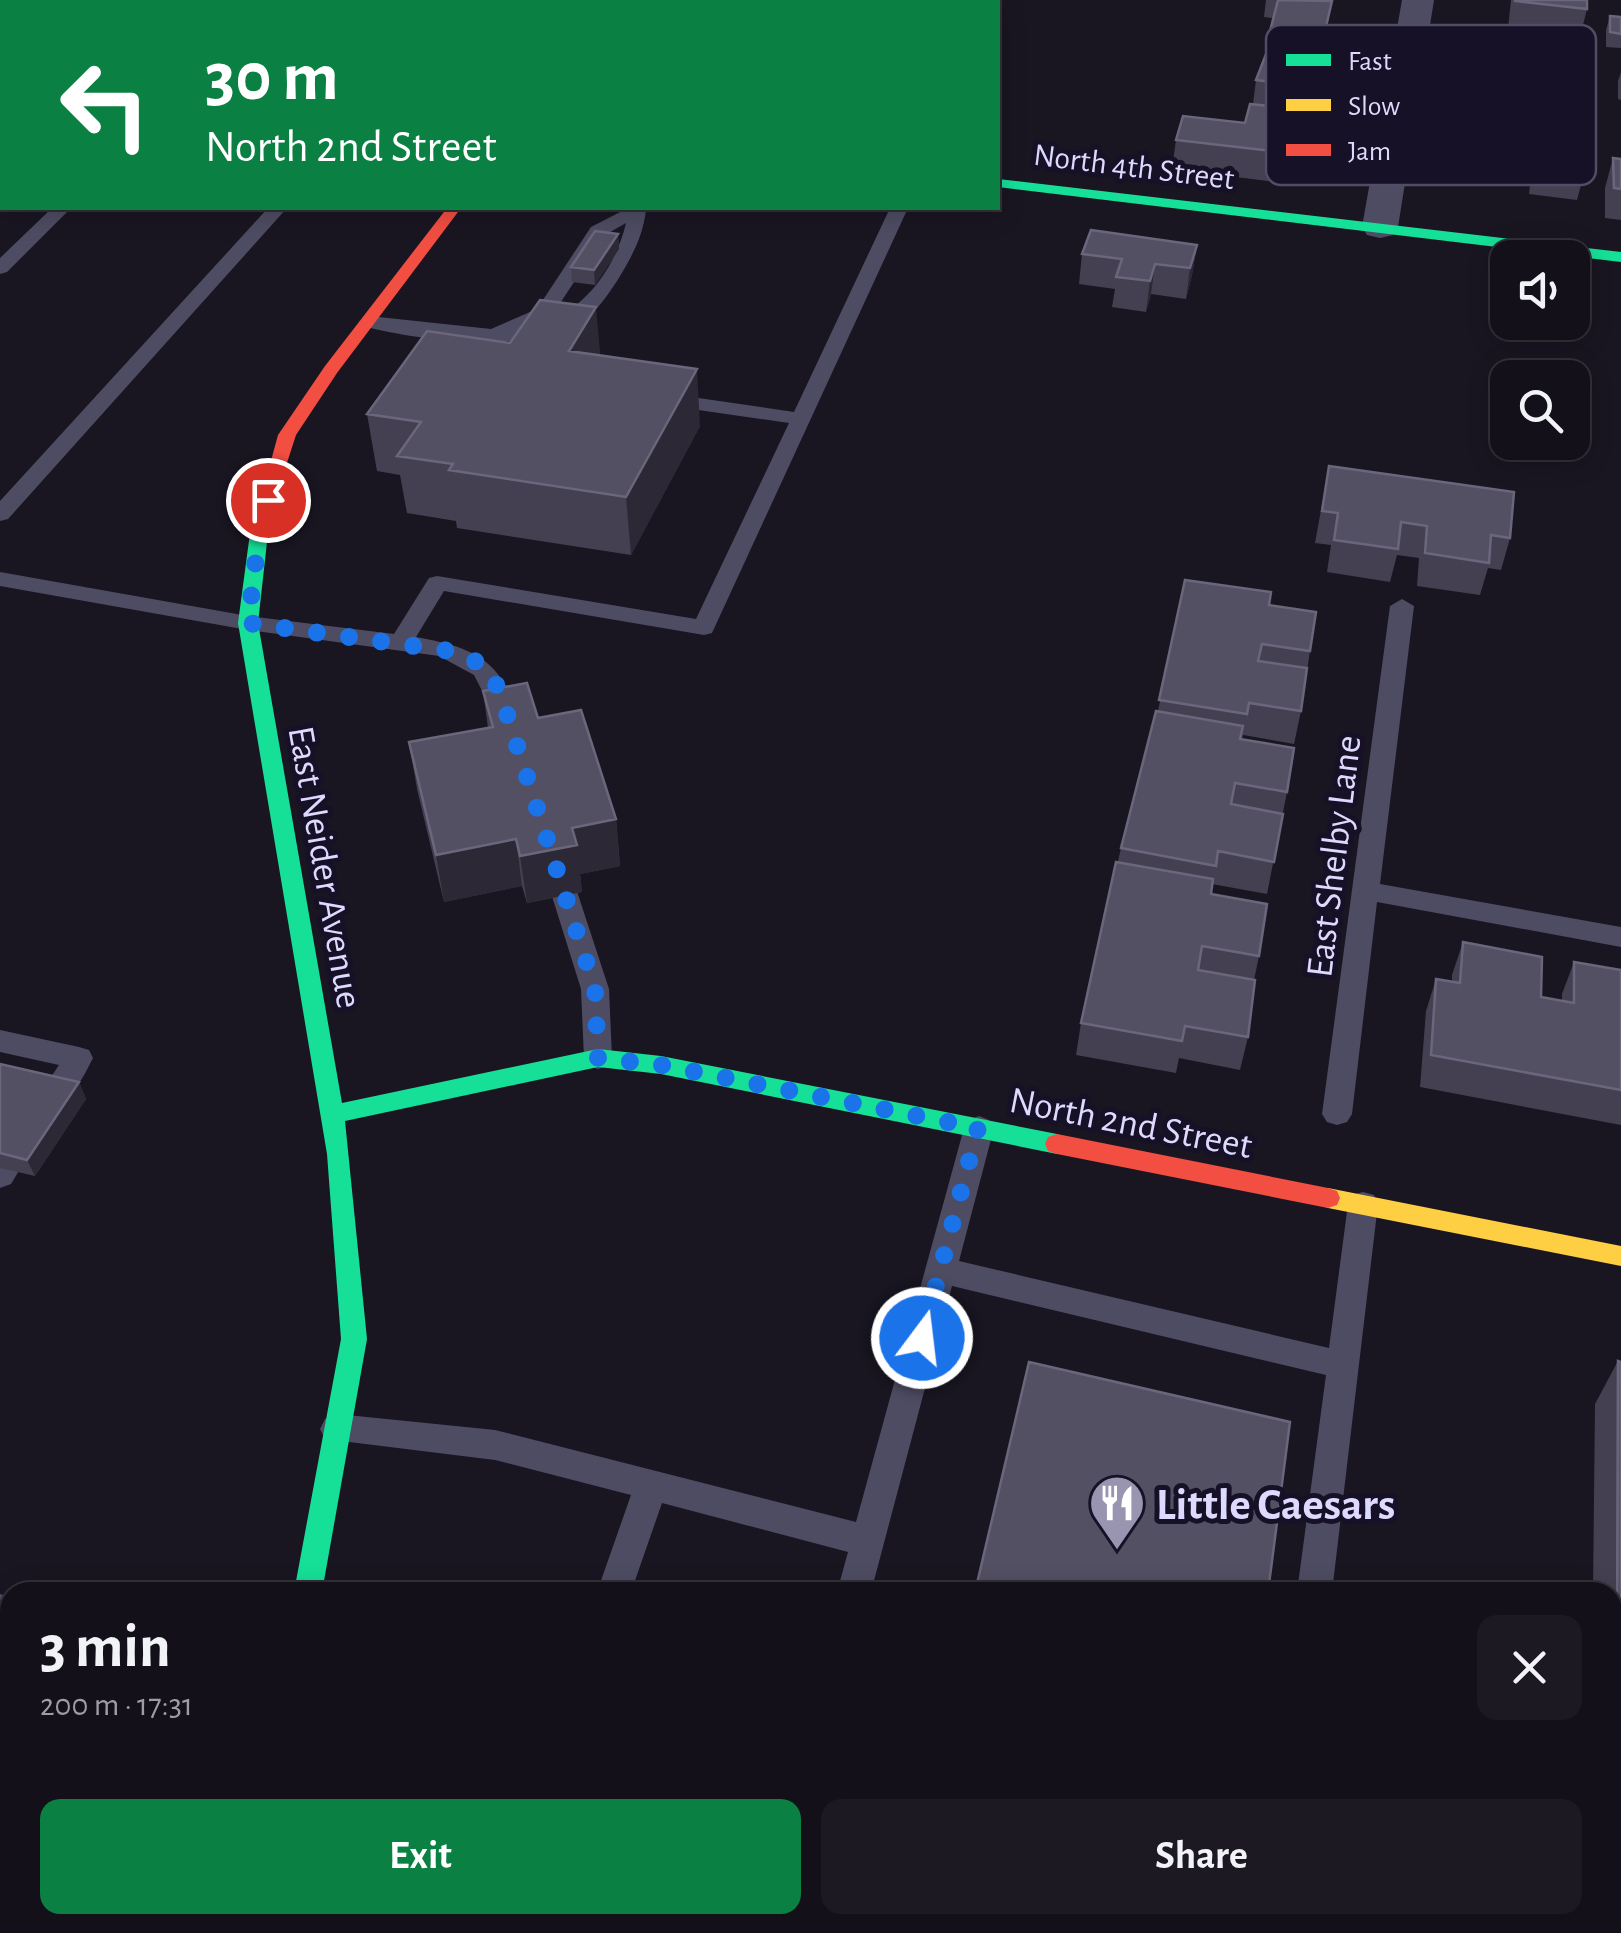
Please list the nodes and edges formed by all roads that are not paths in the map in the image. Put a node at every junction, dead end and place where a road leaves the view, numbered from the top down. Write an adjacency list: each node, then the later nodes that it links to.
1 (1418, 0): 2 (street)
2 (1414, 25)
3 (1000, 183): 11 (main road, North 4th Street)
4 (1387, 185): 11 (street)
5 (60, 210): 13 (lane)
6 (276, 210): 18 (lane)
7 (453, 210): 14 (main road, East Neider Avenue)
8 (639, 210): 15 (lane)
9 (641, 210): 15 (lane)
10 (898, 210): 17 (lane)
11 (1380, 227): 12 (main road, North 4th Street)
12 (1621, 257)
13 (0, 268)
14 (369, 322): 15 (lane); 21 (main road, East Neider Avenue)
15 (500, 342)
16 (644, 396): 17 (lane)
17 (801, 419): 22 (lane)
18 (0, 514)
19 (0, 580): 21 (lane)
20 (1402, 606): 25 (lane, East Shelby Lane)
21 (248, 623): 22 (lane); 30 (main road, East Neider Avenue)
22 (401, 642): 23 (lane)
23 (516, 744)
24 (547, 838): 28 (lane)
25 (1366, 892): 26 (lane); 31 (lane, East Shelby Lane)
26 (1621, 937)
27 (0, 1040): 29 (lane)
28 (598, 1058): 30 (main road, North 2nd Street); 32 (main road, North 2nd Street)
29 (56, 1092)
30 (332, 1114): 37 (main road, East Neider Avenue)
31 (1338, 1114)
32 (978, 1128): 33 (main road, North 2nd Street); 35 (lane)
33 (1363, 1204): 34 (main road, North 2nd Street); 36 (lane)
34 (1621, 1256)
35 (940, 1270): 36 (lane); 39 (lane)
36 (1343, 1365): 43 (lane)
37 (338, 1428): 38 (lane); 40 (main road, East Neider Avenue)
38 (652, 1486): 39 (lane); 41 (lane)
39 (867, 1541): 42 (lane)
40 (310, 1582)
41 (618, 1582)
42 (857, 1582)
43 (1316, 1582)

